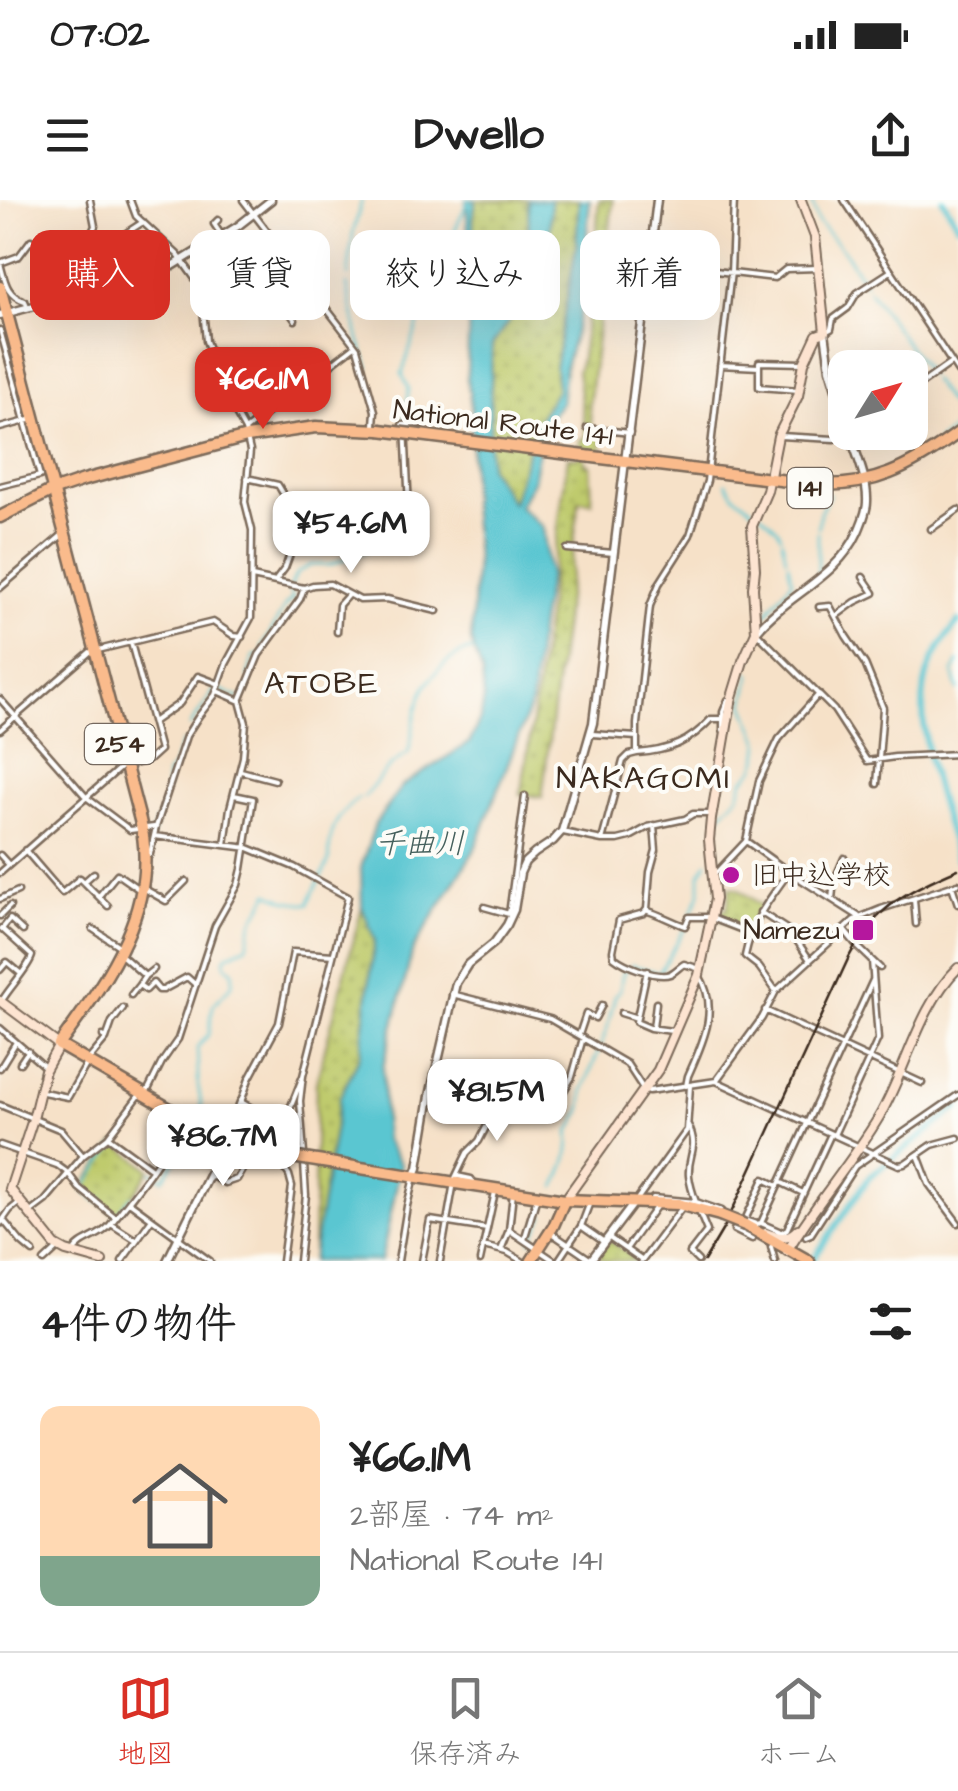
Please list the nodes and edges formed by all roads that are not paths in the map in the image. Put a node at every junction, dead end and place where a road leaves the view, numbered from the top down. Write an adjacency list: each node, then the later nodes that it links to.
1 (90, 200): 12 (street)
2 (130, 200): 11 (street)
3 (242, 200): 9 (street)
4 (271, 200): 9 (street)
5 (657, 200): 16 (street)
6 (734, 200): 24 (street)
7 (798, 200): 21 (main road)
8 (844, 200): 23 (street)
9 (254, 214): 15 (street); 31 (street)
10 (218, 220): 14 (street)
11 (143, 222): 13 (street); 19 (street)
12 (93, 230)
13 (131, 230)
14 (216, 230)
15 (232, 230)
16 (654, 230)
17 (30, 240): 26 (street)
18 (190, 255): 19 (street)
19 (182, 260): 20 (street); 46 (street)
20 (170, 267)
21 (818, 268): 24 (street); 30 (main road)
22 (720, 271): 24 (street)
23 (891, 271): 30 (street); 33 (street)
24 (731, 272): 35 (street)
25 (0, 287): 27 (highway)
26 (28, 308): 27 (street)
27 (2, 312): 40 (highway); 57 (highway)
28 (643, 320): 45 (street)
29 (0, 330): 40 (street)
30 (824, 332): 32 (street); 34 (main road)
31 (355, 346): 44 (street); 46 (street)
32 (828, 357)
33 (952, 362): 37 (street); 38 (street)
34 (804, 363): 36 (street); 39 (main road)
35 (720, 365): 36 (street); 52 (street)
36 (759, 368): 39 (street)
37 (958, 372)
38 (928, 379)
39 (800, 390): 47 (main road)
40 (27, 421): 42 (street); 56 (street); 57 (highway)
41 (454, 422): 58 (street)
42 (0, 428)
43 (587, 428): 45 (street)
44 (377, 430): 46 (highway, National Route 141 / 141); 51 (highway, National Route 141 / 141, bridge)
45 (630, 432): 51 (street)
46 (247, 436): 53 (street); 57 (highway, National Route 141 / 141)
47 (778, 436): 49 (street); 54 (main road)
48 (958, 436): 55 (highway, National Route 141 / 141)
49 (828, 439)
50 (856, 450): 55 (street)
51 (626, 461): 52 (highway, National Route 141 / 141); 64 (street)
52 (708, 472): 54 (highway, National Route 141 / 141); 89 (street)
53 (248, 478): 58 (street); 65 (street)
54 (772, 480): 55 (highway, National Route 141 / 141); 76 (main road)
55 (865, 484): 76 (street)
56 (0, 486)
57 (53, 493): 60 (highway, 141); 62 (highway, 254); 71 (highway, 254)
58 (307, 507): 67 (street)
59 (958, 510): 61 (street)
60 (0, 520)
61 (931, 529)
62 (62, 534): 68 (street); 71 (highway, 254)
63 (567, 548): 64 (street)
64 (614, 553): 88 (street)
65 (252, 577): 67 (street); 77 (street)
66 (863, 578): 74 (street)
67 (274, 582): 69 (street)
68 (0, 588)
69 (304, 588): 70 (street); 83 (street)
70 (348, 594): 73 (street); 75 (street)
71 (82, 600): 79 (highway, 254)
72 (818, 607): 74 (street)
73 (437, 611)
74 (836, 616): 92 (street)
75 (337, 632)
76 (756, 632): 81 (street); 85 (main road)
77 (242, 637): 78 (street); 80 (street)
78 (132, 643): 79 (street); 86 (street)
79 (96, 651): 84 (street); 93 (highway, 254)
80 (218, 688): 83 (street); 86 (street); 102 (street)
81 (819, 694): 92 (street); 107 (street)
82 (0, 699): 84 (street)
83 (240, 701): 94 (street)
84 (16, 716): 87 (street); 99 (street)
85 (726, 719): 90 (street); 100 (main road)
86 (153, 722): 93 (street)
87 (0, 730)
88 (592, 734): 89 (street); 104 (street)
89 (637, 736): 90 (street)
90 (637, 753): 106 (street)
91 (958, 754): 92 (street)
92 (878, 760): 96 (street)
93 (125, 765): 99 (street); 103 (highway, 254)
94 (241, 771): 95 (street); 97 (street)
95 (276, 780)
96 (877, 784)
97 (234, 796): 108 (street); 109 (street)
98 (526, 796): 137 (street)
99 (86, 797): 103 (street); 110 (street)
100 (712, 814): 101 (street); 118 (main road)
101 (654, 825): 106 (street); 134 (street)
102 (156, 827): 103 (street); 105 (street)
103 (143, 829): 112 (highway, 254)
104 (562, 831): 106 (street); 137 (street)
105 (154, 836): 108 (street); 112 (street)
106 (602, 840)
107 (746, 841): 115 (street); 118 (street)
108 (224, 845): 109 (street)
109 (245, 847): 147 (street); 162 (street)
110 (25, 850): 114 (street); 124 (street)
111 (0, 855): 114 (street)
112 (145, 856): 122 (highway, 254)
113 (844, 858): 128 (street)
114 (9, 865): 116 (street)
115 (789, 872): 128 (street); 135 (street)
116 (0, 873)
117 (94, 873): 120 (street)
118 (714, 874): 139 (main road)
119 (186, 881): 122 (street)
120 (84, 882): 124 (street); 125 (street)
121 (955, 886): 129 (street); 130 (street)
122 (142, 889): 125 (street); 146 (highway, 254)
123 (18, 890): 126 (street)
124 (62, 893): 127 (street)
125 (99, 896): 132 (street)
126 (0, 898)
127 (68, 899)
128 (832, 899): 138 (street)
129 (914, 899): 138 (street); 140 (street)
130 (958, 904)
131 (10, 906): 136 (street)
132 (108, 906)
133 (484, 907): 137 (street)
134 (646, 911): 139 (street); 156 (street)
135 (760, 912): 145 (street); 149 (street)
136 (0, 916)
137 (510, 916): 164 (street)
138 (859, 917): 143 (street)
139 (712, 918): 145 (street); 157 (main road)
140 (916, 924)
141 (1, 928): 144 (street); 158 (street)
142 (93, 929): 146 (street)
143 (844, 930): 149 (street); 151 (street)
144 (23, 931)
145 (750, 934): 163 (street)
146 (122, 951): 159 (street); 179 (highway, 254)
147 (333, 955): 187 (street); 197 (street)
148 (0, 956): 150 (street)
149 (810, 960): 163 (street)
150 (7, 962): 155 (street); 158 (street)
151 (872, 962): 152 (street); 160 (street)
152 (880, 968)
153 (958, 968): 186 (main road)
154 (154, 969): 159 (street)
155 (0, 970)
156 (648, 971): 157 (street); 172 (street)
157 (700, 972): 175 (main road); 191 (street)
158 (20, 973): 166 (street)
159 (145, 976): 161 (street)
160 (873, 980): 178 (street); 181 (street)
161 (139, 984): 162 (street); 165 (street)
162 (196, 985): 194 (street)
163 (776, 991): 170 (street)
164 (452, 994): 176 (street); 188 (street)
165 (131, 995)
166 (1, 1001): 179 (main road)
167 (656, 1003): 174 (street)
168 (602, 1005): 176 (street)
169 (123, 1008): 182 (street)
170 (765, 1010): 178 (street); 189 (street)
171 (621, 1013): 172 (street)
172 (637, 1018): 174 (street)
173 (0, 1028): 177 (street)
174 (653, 1028): 175 (street)
175 (676, 1032): 192 (main road)
176 (581, 1037): 192 (street); 198 (street)
177 (17, 1042): 180 (street); 184 (street)
178 (842, 1045): 181 (street); 203 (street)
179 (58, 1046): 182 (highway); 185 (main road)
180 (28, 1051): 183 (street); 185 (street)
181 (870, 1058): 186 (street); 205 (street)
182 (88, 1062): 193 (street); 194 (highway)
183 (20, 1063)
184 (0, 1068)
185 (46, 1068): 193 (main road)
186 (900, 1072): 190 (street); 211 (main road)
187 (303, 1076): 212 (street); 212 (street)
188 (434, 1078): 196 (street); 222 (street)
189 (716, 1081): 191 (street); 203 (street)
190 (922, 1083)
191 (688, 1086): 192 (street); 204 (street)
192 (645, 1089): 232 (main road)
193 (40, 1091): 202 (main road)
194 (143, 1094): 201 (highway); 206 (street)
195 (958, 1095): 214 (street)
196 (496, 1096): 199 (street); 224 (street)
197 (241, 1102): 208 (street); 209 (street)
198 (557, 1103)
199 (524, 1104)
200 (0, 1105): 202 (street)
201 (183, 1117): 208 (highway); 219 (street)
202 (33, 1119): 213 (main road); 216 (street)
203 (808, 1123): 205 (street); 223 (street)
204 (688, 1125): 236 (street); 237 (street)
205 (832, 1135): 211 (street); 229 (street)
206 (108, 1137): 216 (street); 219 (street)
207 (958, 1138): 215 (street)
208 (233, 1139): 209 (street); 221 (street); 222 (highway, bridge)
209 (248, 1140): 212 (street)
210 (0, 1144): 213 (street)
211 (859, 1147): 214 (street); 242 (main road); 273 (main road)
212 (280, 1148): 217 (street)
213 (23, 1152): 220 (street); 226 (main road)
214 (873, 1153): 215 (street); 257 (street)
215 (918, 1154): 250 (street)
216 (83, 1156): 220 (street)
217 (278, 1161): 221 (street); 280 (street)
218 (304, 1164): 281 (street)
219 (154, 1170): 233 (street)
220 (68, 1174): 241 (street); 245 (street)
221 (210, 1176): 258 (street)
222 (412, 1176): 224 (highway); 282 (street)
223 (779, 1184): 229 (street); 249 (street); 253 (street)
224 (474, 1187): 227 (highway)
225 (453, 1188): 248 (street)
226 (10, 1189): 231 (street); 235 (main road)
227 (495, 1190): 228 (highway); 254 (street)
228 (513, 1193): 230 (highway); 255 (street)
229 (804, 1193): 249 (street)
230 (537, 1196): 232 (highway); 262 (street)
231 (0, 1198)
232 (565, 1200): 234 (highway); 256 (main road)
233 (128, 1201): 245 (street); 246 (street)
234 (590, 1201): 236 (highway); 252 (street)
235 (20, 1202): 241 (main road); 247 (street)
236 (635, 1202): 237 (street); 238 (street); 243 (highway); 260 (street)
237 (696, 1203): 243 (street)
238 (656, 1207): 239 (street); 268 (street)
239 (680, 1209): 240 (street); 290 (street)
240 (700, 1213): 243 (street); 272 (street)
241 (28, 1214): 265 (main road)
242 (809, 1215): 253 (main road); 273 (main road)
243 (721, 1216): 253 (highway, bridge)
244 (734, 1216): 253 (street)
245 (115, 1217): 251 (street)
246 (152, 1218): 258 (street); 261 (street)
247 (2, 1222): 270 (street)
248 (447, 1222): 254 (street); 283 (street); 284 (street)
249 (760, 1223): 253 (street)
250 (958, 1223)
251 (111, 1224): 261 (street); 271 (street)
252 (581, 1226): 260 (street); 263 (street)
253 (743, 1226): 259 (street); 273 (highway)
254 (486, 1229): 264 (street)
255 (509, 1230): 262 (street); 269 (street)
256 (550, 1232): 263 (street); 267 (main road)
257 (806, 1236)
258 (179, 1237): 278 (street); 279 (street)
259 (752, 1238)
260 (606, 1239): 268 (street); 274 (street)
261 (136, 1240): 277 (street)
262 (524, 1240): 267 (street)
263 (570, 1244): 274 (street); 288 (street)
264 (483, 1246): 269 (street); 285 (street)
265 (58, 1248): 271 (main road); 275 (street)
266 (771, 1248): 273 (street)
267 (539, 1249): 287 (main road); 288 (street)
268 (626, 1249): 290 (street)
269 (501, 1250): 286 (street)
270 (34, 1252)
271 (73, 1254): 276 (main road)
272 (690, 1254): 291 (street); 292 (street)
273 (790, 1256)
274 (592, 1258): 289 (street)
275 (44, 1261)
276 (102, 1261)
277 (122, 1261)
278 (168, 1261)
279 (210, 1261)
280 (282, 1261)
281 (299, 1261)
282 (398, 1261)
283 (422, 1261)
284 (440, 1261)
285 (480, 1261)
286 (522, 1261)
287 (531, 1261)
288 (557, 1261)
289 (604, 1261)
290 (642, 1261)
291 (684, 1261)
292 (698, 1261)

